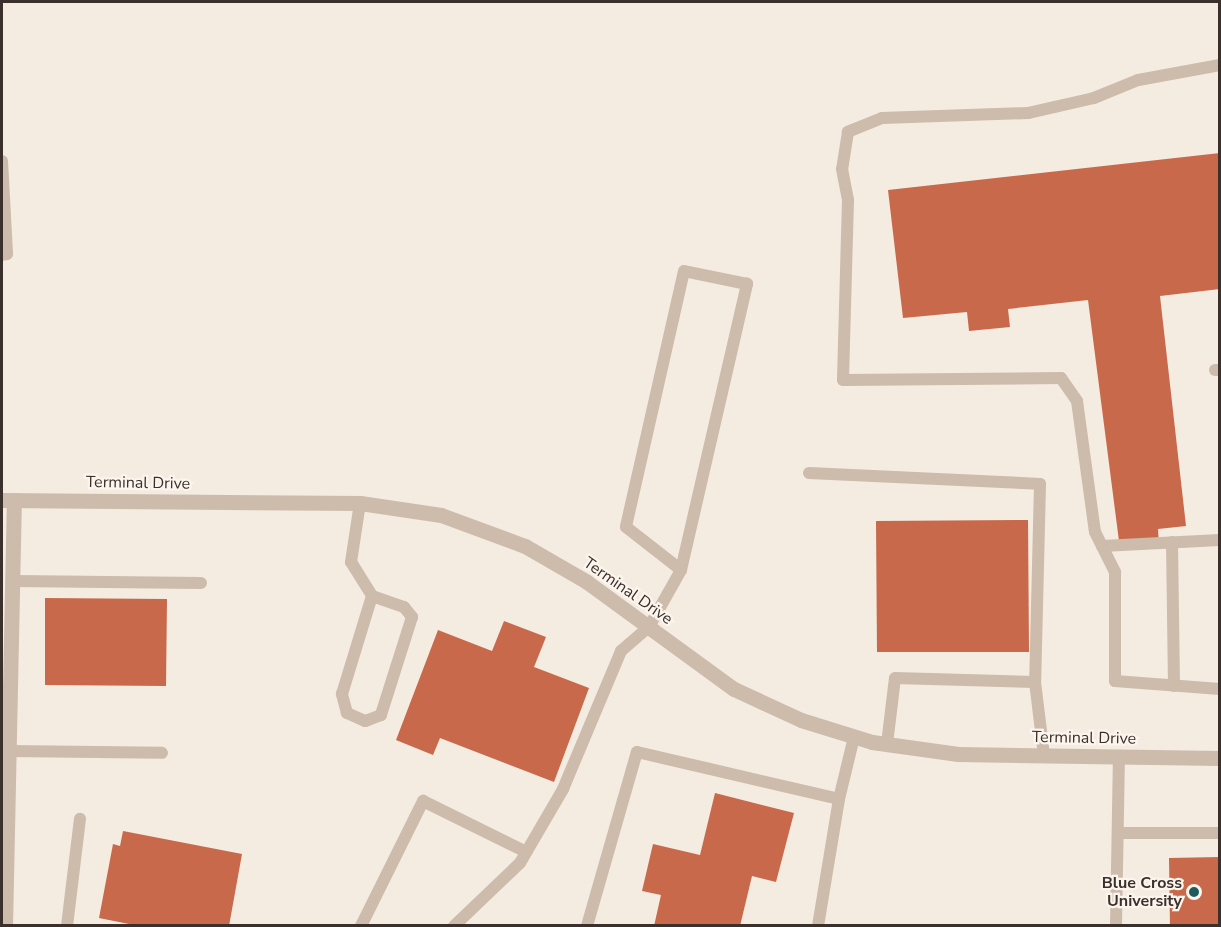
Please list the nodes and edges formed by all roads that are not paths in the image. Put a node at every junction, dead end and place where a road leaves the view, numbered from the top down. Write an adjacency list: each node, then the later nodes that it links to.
1 (1220, 65): 9 (lane)
2 (2, 161): 3 (lane)
3 (2, 255)
4 (809, 473): 15 (lane)
5 (8, 500): 6 (street, Terminal Drive); 11 (street)
6 (360, 503): 13 (lane); 14 (street, Terminal Drive)
7 (1220, 540): 8 (lane)
8 (1173, 542): 9 (lane); 16 (lane)
9 (1102, 546): 16 (lane)
10 (681, 570): 10 (lane); 14 (lane)
11 (12, 581): 12 (lane); 20 (street)
12 (201, 583)
13 (372, 596): 13 (lane)
14 (649, 627): 18 (street, Terminal Drive); 29 (lane)
15 (1035, 682): 19 (lane); 22 (lane)
16 (1174, 686): 17 (lane)
17 (1220, 689)
18 (854, 737): 19 (street, Terminal Drive); 25 (lane)
19 (887, 744): 22 (street, Terminal Drive)
20 (9, 752): 21 (lane); 30 (street)
21 (162, 753)
22 (1044, 755): 23 (street, Terminal Drive)
23 (1119, 756): 24 (street, Terminal Drive); 27 (lane)
24 (1220, 758)
25 (839, 799): 34 (lane); 35 (lane)
26 (80, 819): 31 (lane)
27 (1118, 833): 28 (lane); 36 (lane)
28 (1220, 833)
29 (526, 852): 32 (lane); 33 (lane)
30 (5, 926)
31 (67, 926)
32 (361, 926)
33 (454, 926)
34 (587, 926)
35 (818, 926)
36 (1116, 926)

